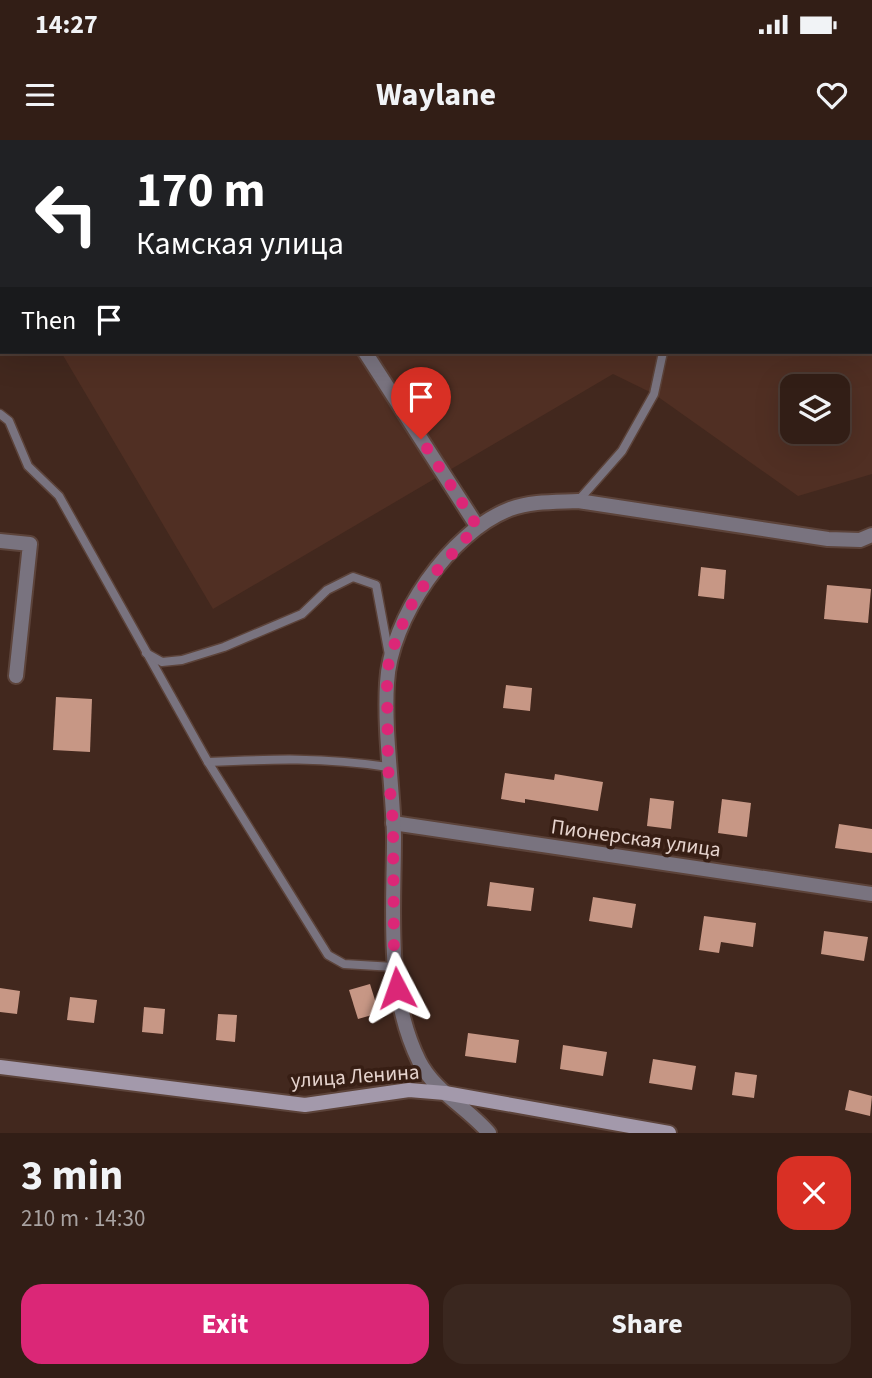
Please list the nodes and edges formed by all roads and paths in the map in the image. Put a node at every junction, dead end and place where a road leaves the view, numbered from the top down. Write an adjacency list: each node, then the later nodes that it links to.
1 (366, 354): 5 (street)
2 (663, 354): 4 (lane)
3 (0, 414): 8 (lane)
4 (578, 501): 5 (street); 6 (street)
5 (477, 526): 9 (street)
6 (872, 535)
7 (0, 541): 10 (street)
8 (145, 652): 9 (lane); 11 (lane)
9 (389, 658): 12 (street)
10 (16, 676)
11 (208, 762): 12 (lane); 15 (lane)
12 (388, 767): 13 (street)
13 (393, 823): 14 (street, Пионерская улица); 15 (street)
14 (872, 894)
15 (394, 967): 17 (street)
16 (0, 1067): 17 (street, улица Ленина)
17 (445, 1093): 18 (street, улица Ленина); 19 (street)
18 (643, 1132): 20 (street, улица Ленина)
19 (489, 1133)
20 (669, 1133)

